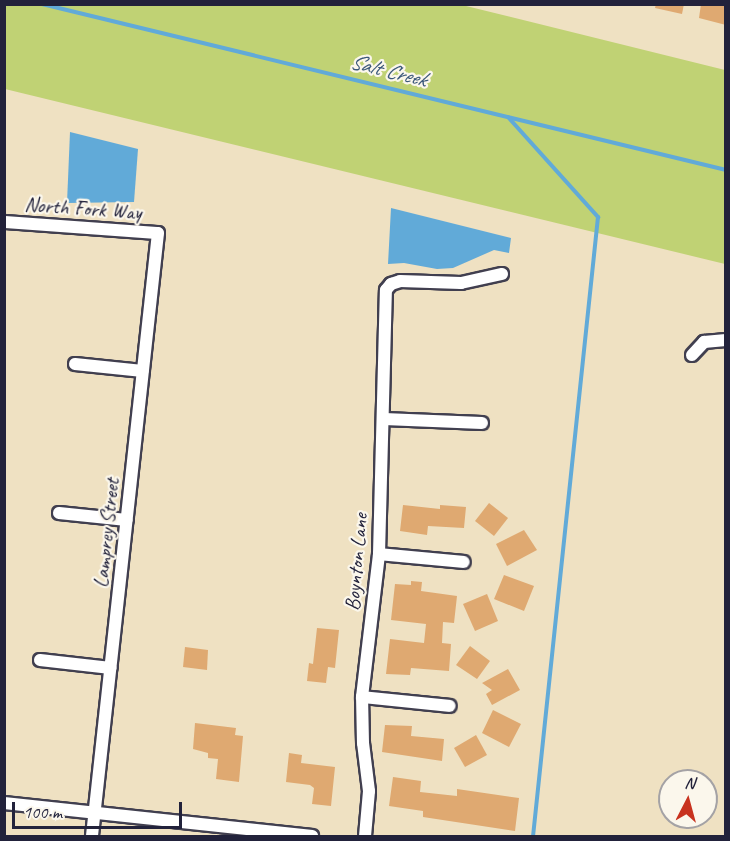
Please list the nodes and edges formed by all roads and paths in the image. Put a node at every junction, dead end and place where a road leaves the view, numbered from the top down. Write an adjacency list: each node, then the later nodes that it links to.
1 (4, 222): 2 (street, North Fork Way)
2 (158, 233): 7 (street, Lamprey Street)
3 (502, 274): 8 (street, Boynton Lane)
4 (726, 340): 5 (street)
5 (692, 356)
6 (75, 364): 7 (street)
7 (143, 370): 11 (street, Lamprey Street)
8 (384, 418): 9 (street); 12 (street, Boynton Lane)
9 (482, 423)
10 (59, 513): 11 (street)
11 (126, 520): 15 (street, Lamprey Street)
12 (379, 554): 13 (street); 16 (street, Boynton Lane)
13 (465, 562)
14 (40, 660): 15 (street)
15 (111, 668): 19 (street, Lamprey Street)
16 (362, 697): 17 (street); 23 (street, Boynton Lane)
17 (450, 706)
18 (4, 803): 19 (street)
19 (95, 813): 20 (street); 21 (street, Lamprey Street)
20 (263, 834): 22 (street)
21 (92, 837)
22 (312, 837)
23 (365, 837)

